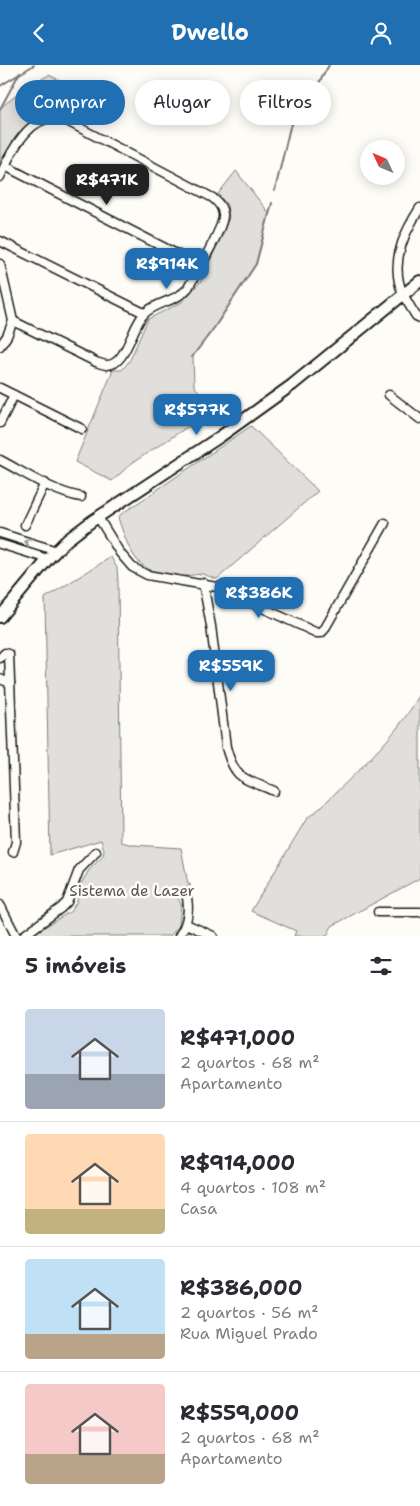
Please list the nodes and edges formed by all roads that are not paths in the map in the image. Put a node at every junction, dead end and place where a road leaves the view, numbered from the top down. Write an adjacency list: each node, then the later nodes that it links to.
1 (5, 166): 2 (street); 6 (street); 6 (street)
2 (0, 177)
3 (420, 209): 8 (street)
4 (0, 241): 9 (street)
5 (0, 264): 11 (street)
6 (200, 266): 9 (street)
7 (420, 281): 8 (street)
8 (403, 294): 10 (street); 22 (street)
9 (144, 313): 11 (street)
10 (420, 318)
11 (13, 321): 12 (street)
12 (0, 345)
13 (0, 388): 14 (street)
14 (14, 395): 17 (street); 18 (street)
15 (389, 395): 16 (street)
16 (420, 419)
17 (0, 423)
18 (82, 429)
19 (0, 460): 20 (street)
20 (45, 483): 21 (street); 24 (street)
21 (81, 497)
22 (98, 517): 27 (street); 29 (street)
23 (384, 523): 29 (street)
24 (25, 525)
25 (0, 533): 27 (street, one-way to 25)
26 (0, 543): 28 (street)
27 (56, 551): 28 (street)
28 (48, 559): 30 (street)
29 (203, 583): 34 (street)
30 (0, 617)
31 (0, 658): 33 (street)
32 (0, 679): 33 (street)
33 (10, 683): 35 (street)
34 (274, 791)
35 (13, 852)
36 (96, 852): 43 (street)
37 (186, 893): 41 (street)
38 (0, 905): 42 (street)
39 (378, 912): 40 (street)
40 (420, 912)
41 (186, 924): 44 (street); 45 (street)
42 (16, 936)
43 (23, 936)
44 (178, 936)
45 (213, 936)

